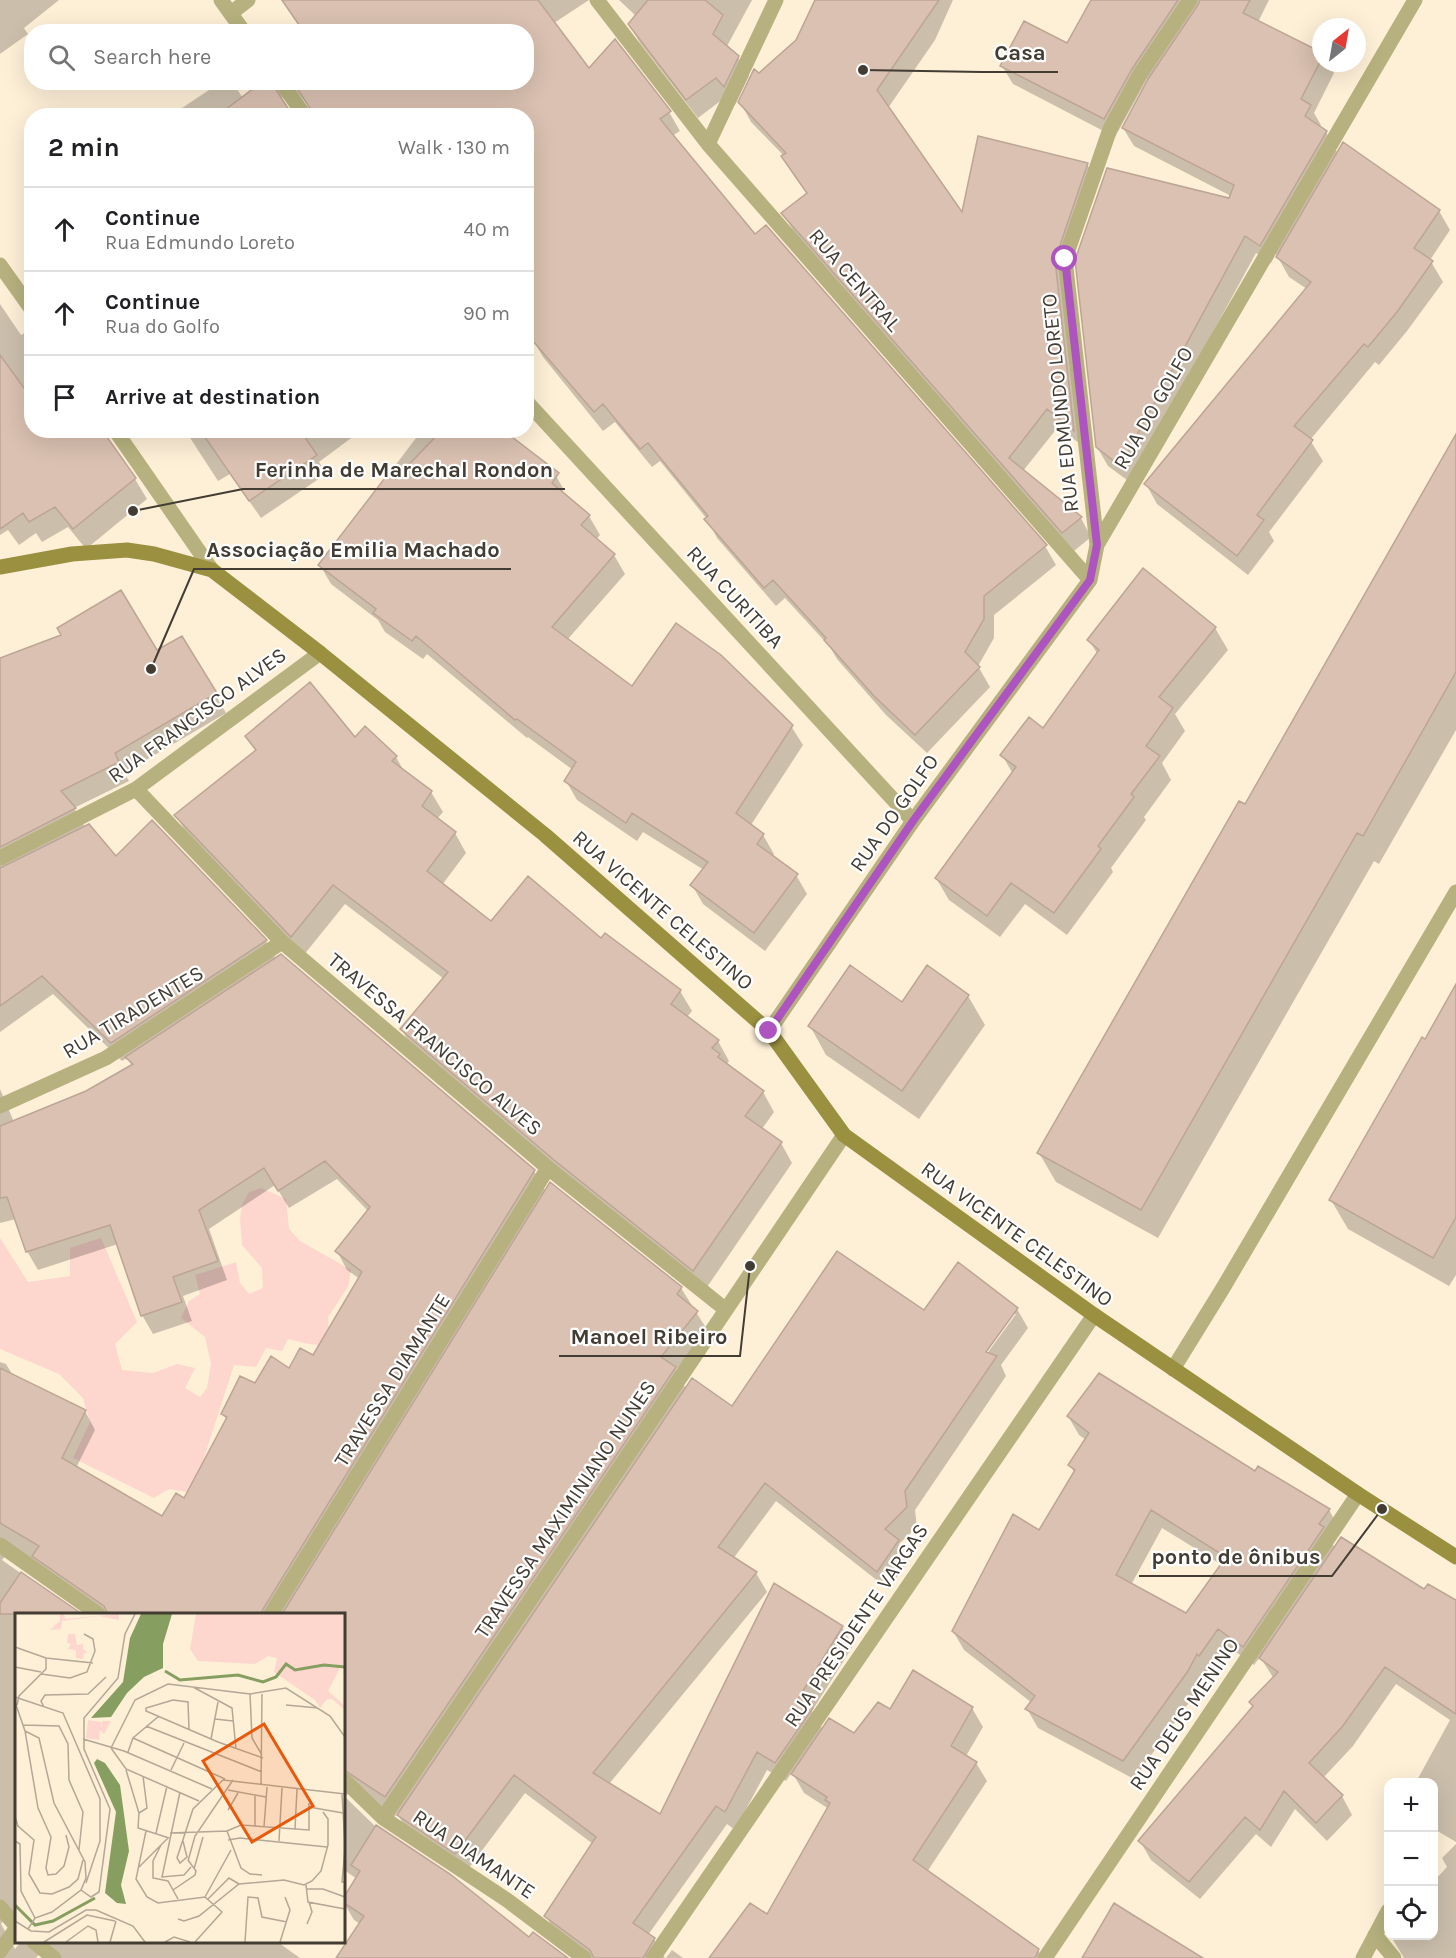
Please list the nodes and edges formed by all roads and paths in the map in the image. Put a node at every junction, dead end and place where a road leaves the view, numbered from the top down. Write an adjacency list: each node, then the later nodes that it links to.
1 (221, 0): 7 (street)
2 (248, 0): 7 (street)
3 (597, 0): 11 (street, RUA CENTRAL)
4 (777, 0): 11 (street)
5 (1190, 0): 16 (street, RUA EDMUNDO LORETO)
6 (1415, 0): 16 (street, RUA DO GOLFO)
7 (231, 13): 8 (street)
8 (239, 24)
9 (287, 90): 10 (street)
10 (299, 108)
11 (708, 144): 19 (street, RUA CENTRAL)
12 (0, 265): 13 (street)
13 (24, 299)
14 (534, 410): 22 (street, RUA CURITIBA)
15 (121, 438): 18 (street)
16 (1097, 545): 19 (street, RUA DO GOLFO)
17 (0, 567): 18 (street, RUA VICENTE CELESTINO)
18 (212, 570): 20 (street, RUA VICENTE CELESTINO)
19 (1090, 580): 22 (street, RUA DO GOLFO)
20 (320, 653): 21 (street, RUA FRANCISCO ALVES); 26 (street, RUA VICENTE CELESTINO)
21 (136, 789): 23 (street, RUA FRANCISCO ALVES); 25 (street, TRAVESSA FRANCISCO ALVES)
22 (913, 821): 26 (street, RUA DO GOLFO)
23 (0, 858)
24 (1456, 892): 32 (street)
25 (282, 942): 27 (street, RUA TIRADENTES); 29 (street, TRAVESSA FRANCISCO ALVES)
26 (769, 1031): 28 (street, RUA VICENTE CELESTINO)
27 (0, 1106)
28 (844, 1135): 30 (street, TRAVESSA MAXIMINIANO NUNES); 31 (street, RUA VICENTE CELESTINO)
29 (549, 1168): 30 (street, TRAVESSA FRANCISCO ALVES); 37 (street, TRAVESSA DIAMANTE)
30 (725, 1309): 39 (street, TRAVESSA MAXIMINIANO NUNES)
31 (1094, 1315): 32 (street, RUA VICENTE CELESTINO); 49 (street, RUA PRESIDENTE VARGAS)
32 (1173, 1369): 33 (street, RUA VICENTE CELESTINO)
33 (1358, 1494): 35 (street, RUA VICENTE CELESTINO); 50 (street, RUA DEUS MENINO)
34 (0, 1545): 36 (street)
35 (1456, 1557)
36 (97, 1613)
37 (272, 1613)
38 (345, 1781): 39 (street, RUA DIAMANTE)
39 (383, 1818): 48 (street, RUA DIAMANTE)
40 (0, 1907): 42 (street)
41 (1384, 1920): 44 (street)
42 (15, 1927)
43 (15, 1929): 46 (street)
44 (1375, 1935): 51 (street); 52 (street)
45 (36, 1943): 47 (street)
46 (0, 1951)
47 (54, 1958)
48 (584, 1958)
49 (653, 1958)
50 (1045, 1958)
51 (1363, 1958)
52 (1394, 1958)

